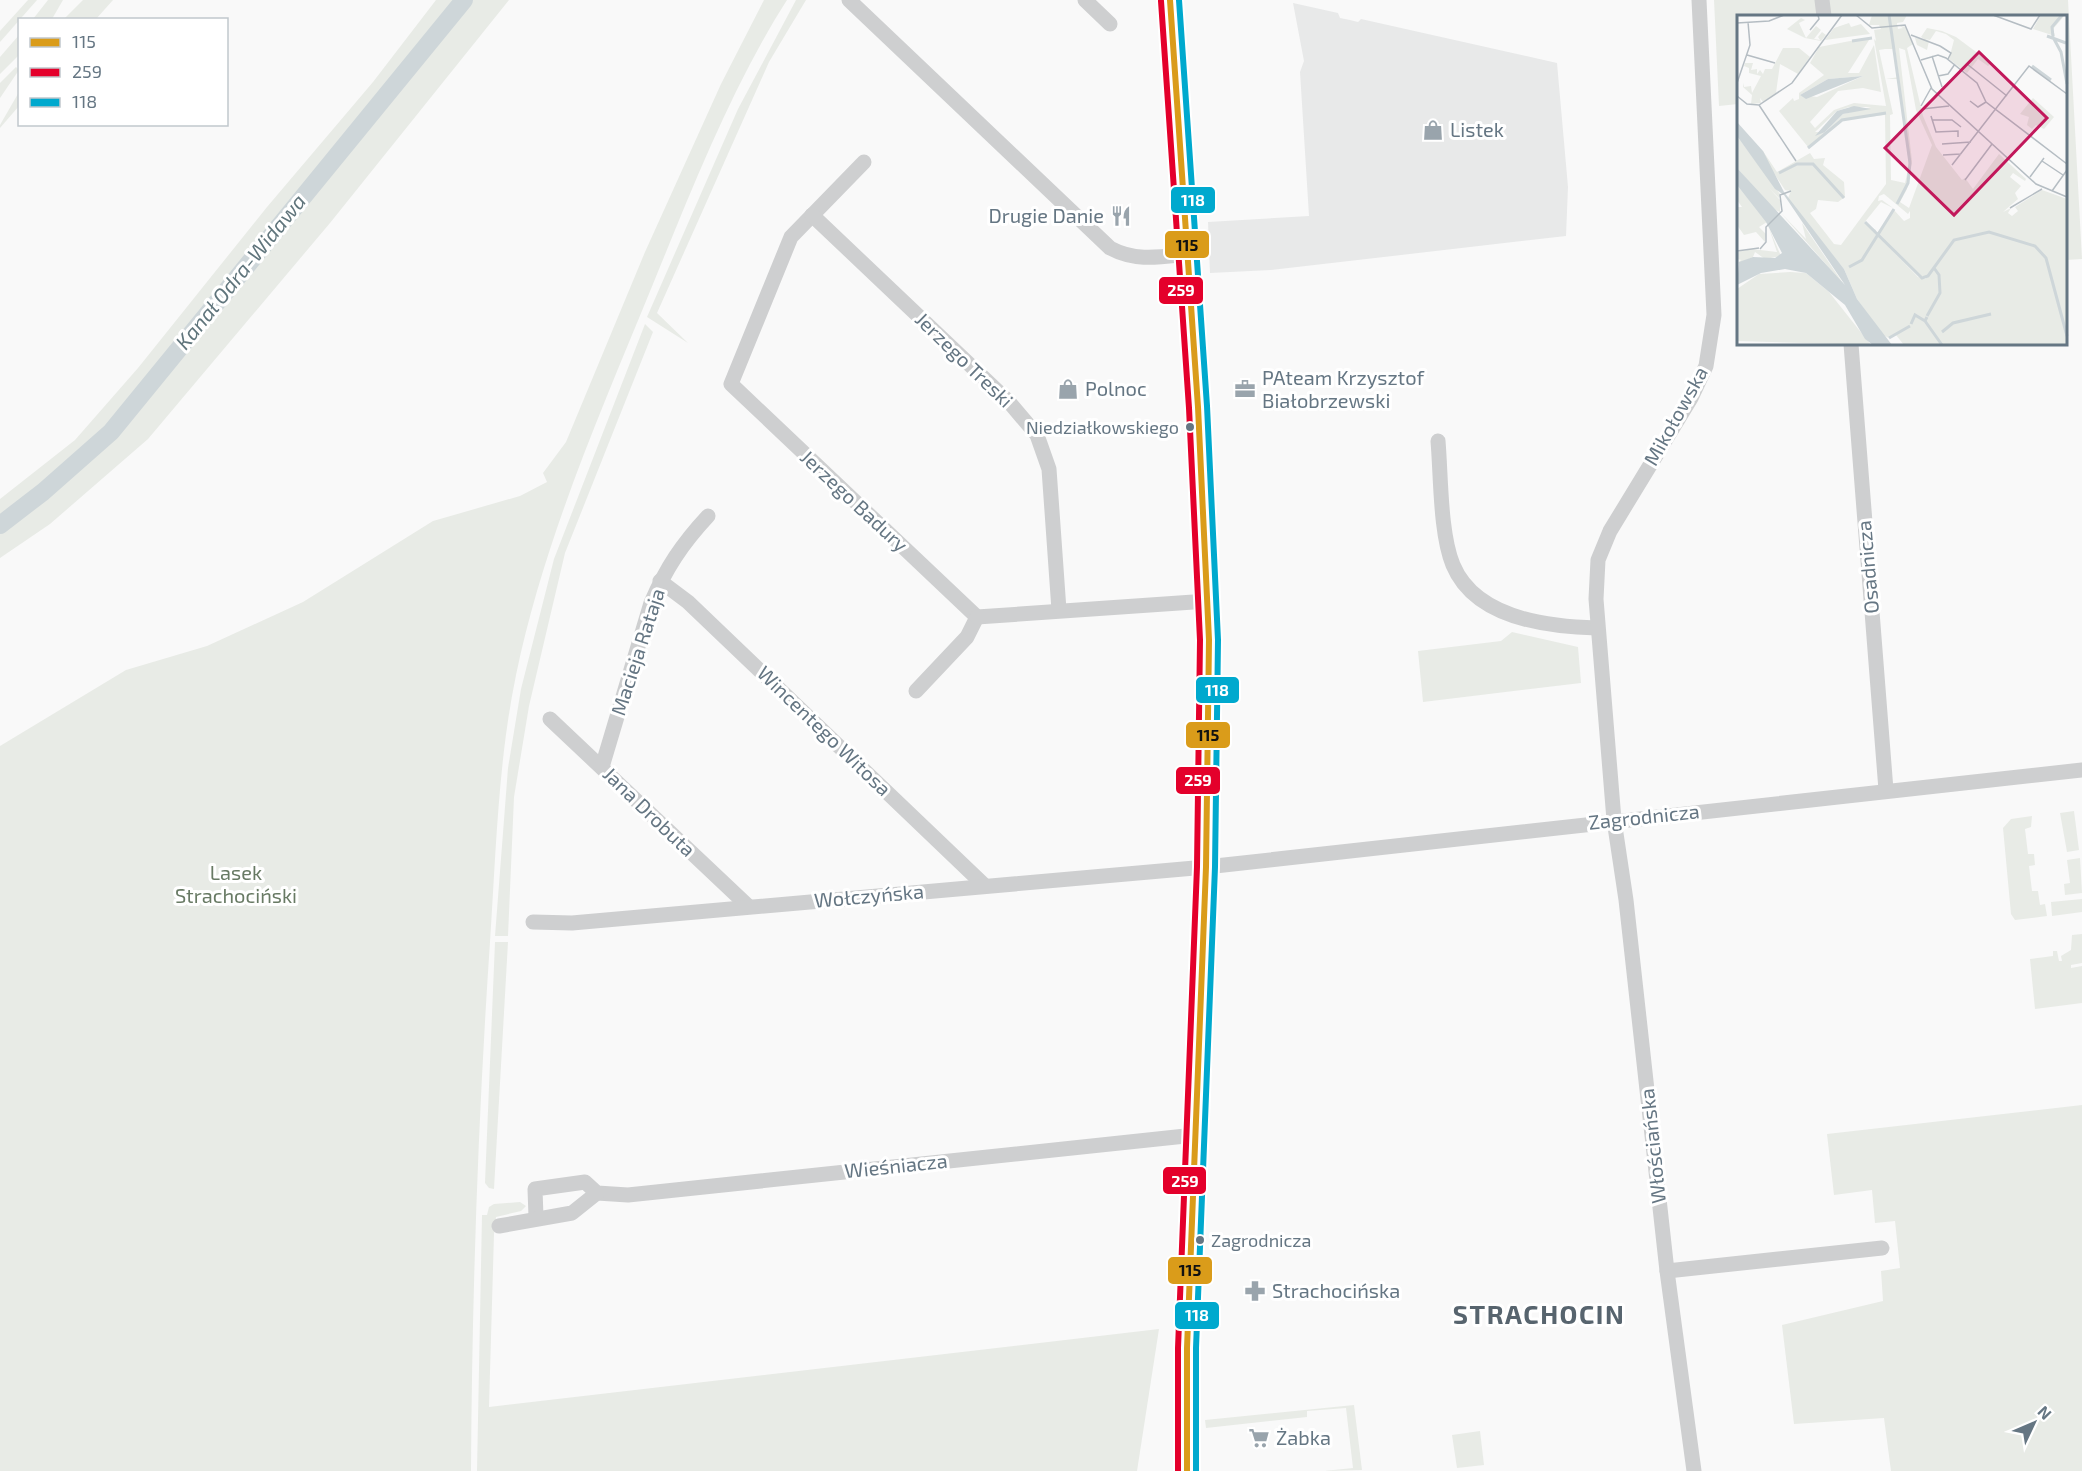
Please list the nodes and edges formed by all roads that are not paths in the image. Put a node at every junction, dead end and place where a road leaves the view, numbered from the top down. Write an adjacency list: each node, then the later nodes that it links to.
1 (849, 0): 10 (street)
2 (1085, 0): 7 (street)
3 (1170, 0): 10 (main road)
4 (1700, 0): 18 (street, Mikołowska)
5 (1822, 0): 6 (street)
6 (1824, 15)
7 (1110, 24)
8 (864, 162): 9 (street)
9 (812, 214): 16 (street, Jerzego Treski); 17 (street, Jerzego Badury)
10 (1188, 254): 15 (main road)
11 (1851, 345): 23 (street, Osadnicza)
12 (1438, 441): 18 (street)
13 (708, 516): 14 (street, Macieja Rataja)
14 (660, 581): 21 (street, Macieja Rataja); 26 (street, Wincentego Witosa)
15 (1208, 601): 16 (street); 25 (main road)
16 (1059, 610): 17 (street)
17 (977, 617): 19 (street)
18 (1597, 628): 24 (street, Mikołowska)
19 (916, 691)
20 (550, 720): 21 (street, Jana Drobuta)
21 (602, 767): 27 (street, Jana Drobuta)
22 (2082, 770): 23 (street, Zagrodnicza)
23 (1886, 790): 24 (street, Zagrodnicza)
24 (1614, 820): 25 (street, Zagrodnicza); 34 (street, Włościańska)
25 (1206, 867): 26 (street, Wołczyńska); 29 (main road)
26 (984, 885): 27 (street, Wołczyńska)
27 (748, 906): 28 (street, Wołczyńska)
28 (533, 922)
29 (1195, 1135): 30 (street, Wieśniacza); 35 (main road)
30 (597, 1193): 31 (street); 31 (street, Wieśniacza)
31 (536, 1217): 32 (street)
32 (499, 1226)
33 (1882, 1248): 34 (street)
34 (1667, 1271): 36 (street, Włościańska)
35 (1186, 1471)
36 (1694, 1471)

